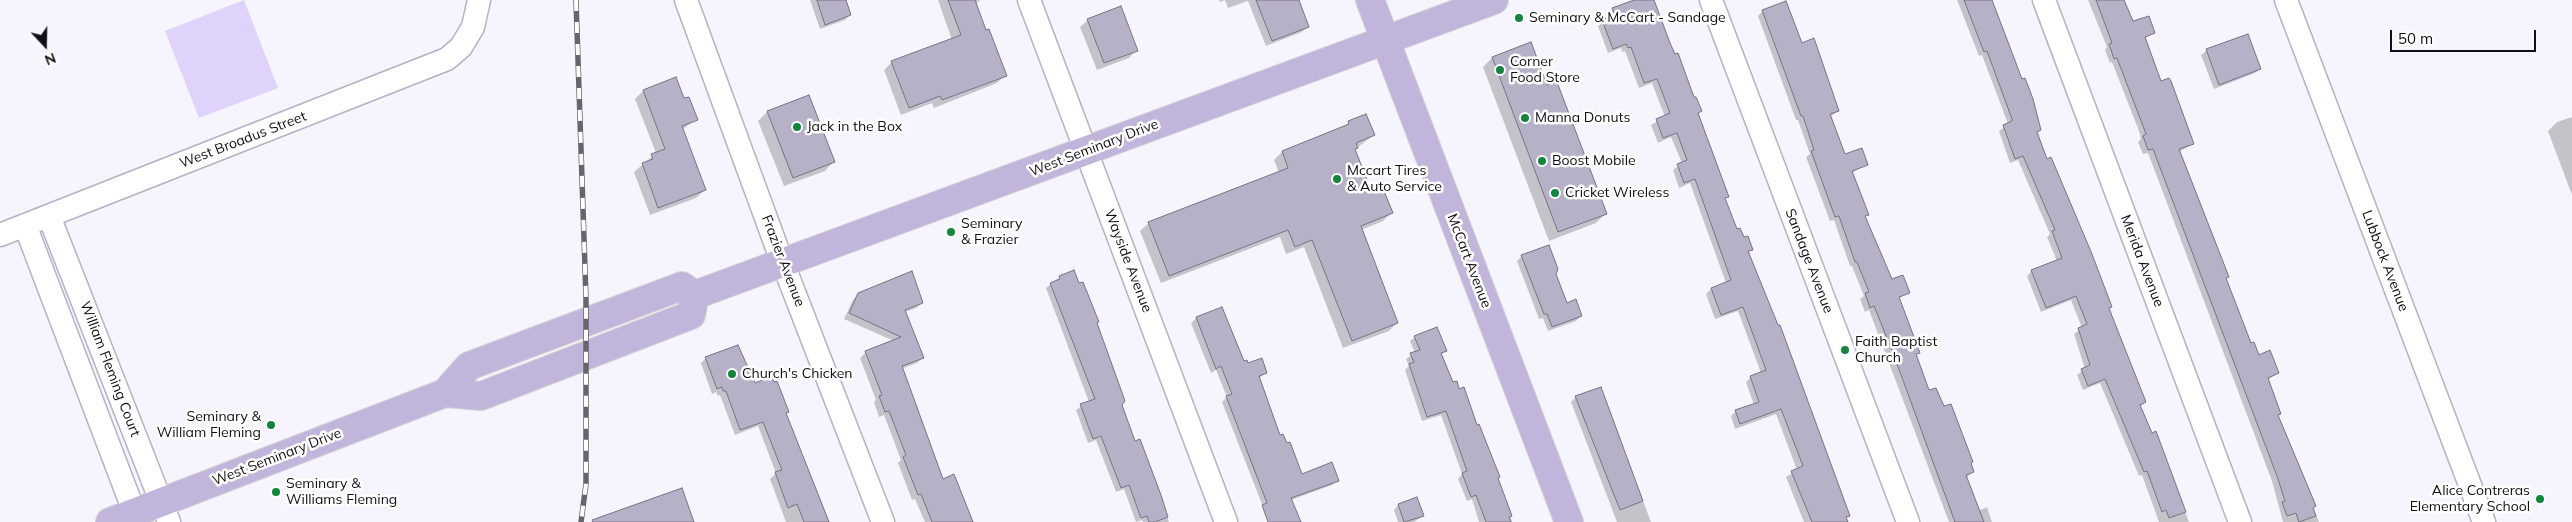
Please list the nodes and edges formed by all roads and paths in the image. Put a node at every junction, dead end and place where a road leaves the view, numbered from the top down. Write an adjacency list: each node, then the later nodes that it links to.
1 (479, 0): 11 (street, West Broadus Street)
2 (686, 0): 14 (street, Frazier Avenue)
3 (1029, 0): 10 (street, Wayside Avenue)
4 (1370, 0): 9 (main road, McCart Avenue)
5 (1494, 0): 9 (main road, West Seminary Drive)
6 (1711, 0): 20 (street, Sandage Avenue)
7 (2044, 0): 21 (street, Merida Avenue)
8 (2286, 0): 22 (street, Lubbock Avenue)
9 (1385, 39): 10 (main road, West Seminary Drive); 19 (main road, McCart Avenue)
10 (1086, 151): 14 (main road, West Seminary Drive); 18 (street, Wayside Avenue)
11 (49, 216): 12 (street, West Broadus Street); 15 (street, William Fleming Court)
12 (25, 225): 13 (street, West Broadus Street); 16 (street, William Fleming Court)
13 (0, 235)
14 (784, 263): 15 (main road, West Seminary Drive); 17 (street, Frazier Avenue)
15 (166, 512): 16 (main road, West Seminary Drive)
16 (128, 519)
17 (883, 522)
18 (1226, 522)
19 (1569, 522)
20 (1908, 522)
21 (2240, 522)
22 (2484, 522)

